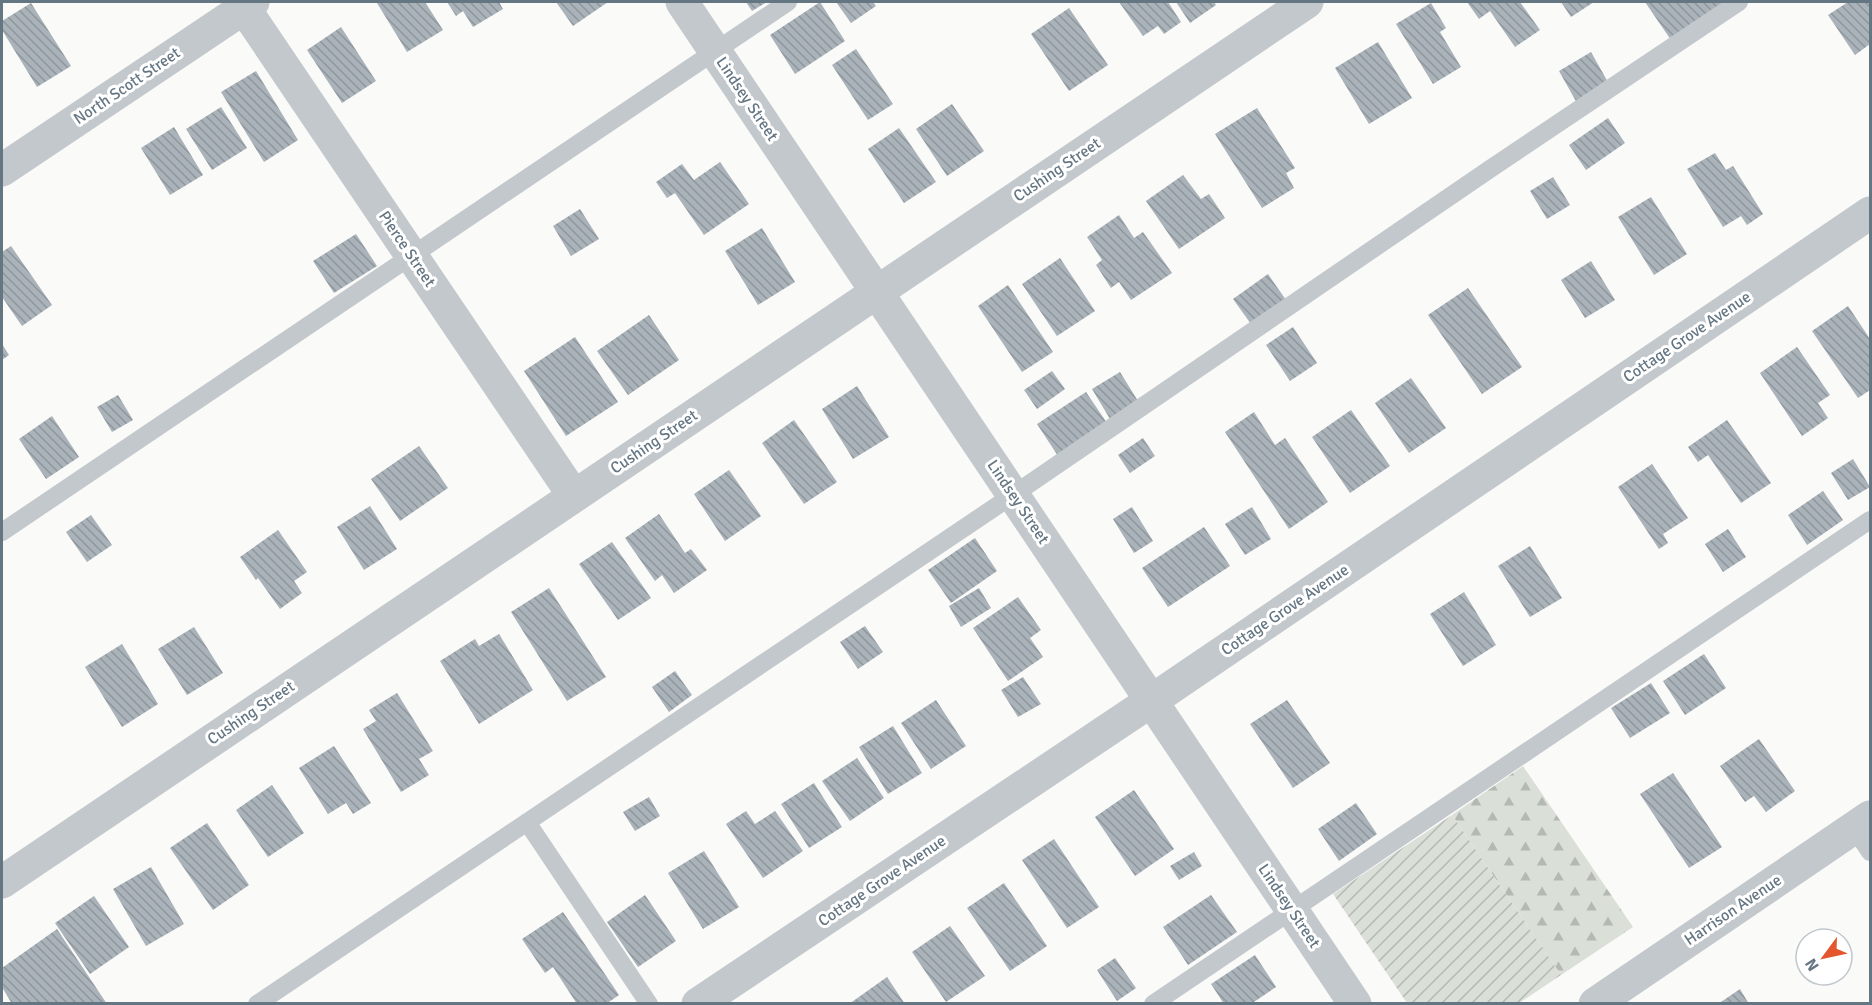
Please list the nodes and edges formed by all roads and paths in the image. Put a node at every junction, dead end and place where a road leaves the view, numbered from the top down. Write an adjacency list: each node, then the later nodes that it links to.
1 (682, 2): 6 (street, Lindsey Street)
2 (788, 2): 6 (lane)
3 (1307, 2): 10 (street, Cushing Street)
4 (1739, 2): 11 (lane)
5 (246, 3): 7 (street, North Scott Street); 9 (street, Pierce Street)
6 (715, 51): 9 (lane); 10 (street, Lindsey Street)
7 (2, 170)
8 (1870, 213): 15 (street, Cottage Grove Avenue)
9 (411, 256): 12 (street, Pierce Street); 14 (lane)
10 (878, 292): 11 (street, Lindsey Street); 12 (street, Cushing Street)
11 (1013, 495): 15 (street, Lindsey Street); 16 (lane)
12 (574, 496): 18 (street, Cushing Street)
13 (1870, 520): 19 (lane)
14 (2, 532)
15 (1151, 700): 19 (street, Lindsey Street); 22 (street, Cottage Grove Avenue)
16 (527, 822): 20 (lane); 21 (lane)
17 (1865, 832): 25 (street, Harrison Avenue)
18 (2, 882)
19 (1292, 910): 23 (lane); 24 (street, Lindsey Street)
20 (257, 1004)
21 (649, 1004)
22 (698, 1004)
23 (1153, 1004)
24 (1355, 1004)
25 (1595, 1004)

